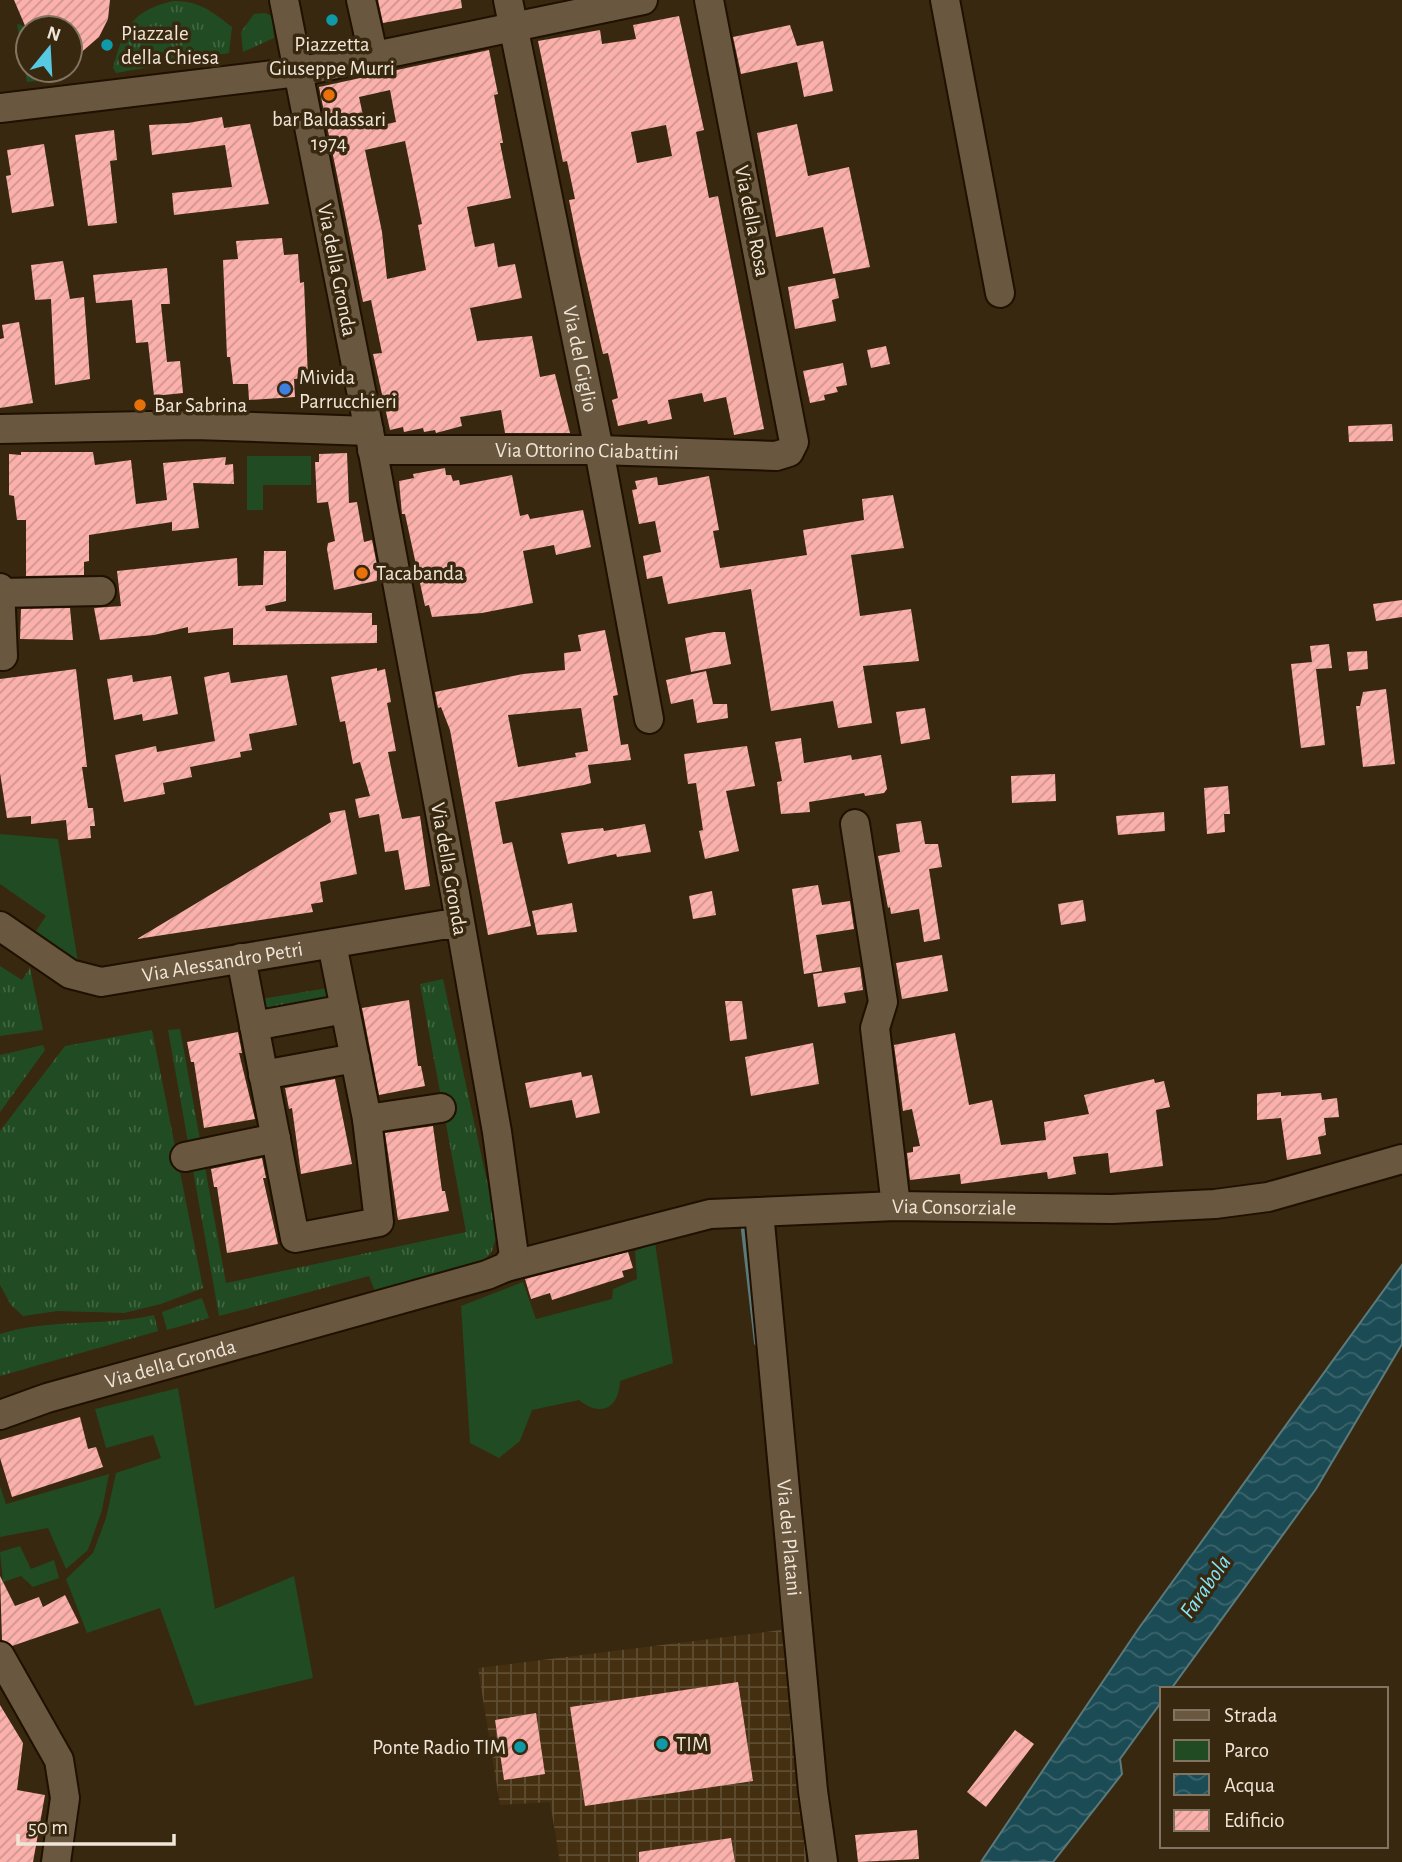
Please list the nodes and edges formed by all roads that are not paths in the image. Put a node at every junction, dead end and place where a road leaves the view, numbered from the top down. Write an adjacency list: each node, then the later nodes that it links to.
1 (284, 0): 8 (street, Via della Gronda)
2 (362, 0): 7 (street)
3 (643, 0): 6 (street)
4 (709, 0): 13 (street, Via della Rosa)
5 (944, 0): 10 (street)
6 (511, 13): 7 (street); 14 (street, Via del Giglio)
7 (373, 54): 8 (street)
8 (298, 72): 9 (street); 12 (street, Via della Gronda)
9 (0, 108)
10 (1000, 293)
11 (0, 429): 12 (street, Via Ottorino Ciabattini)
12 (370, 441): 14 (street, Via Ottorino Ciabattini); 20 (street, Via della Gronda)
13 (794, 442): 14 (street, Via Ottorino Ciabattini)
14 (599, 450): 18 (street, Via del Giglio)
15 (0, 590): 16 (street); 17 (street)
16 (102, 591)
17 (3, 656)
18 (649, 719)
19 (855, 824): 33 (street)
20 (460, 925): 22 (street, Via Alessandro Petri); 35 (street, Via della Gronda)
21 (0, 926): 23 (street, Via Alessandro Petri)
22 (332, 944): 23 (street, Via Alessandro Petri); 24 (street)
23 (241, 958): 25 (street)
24 (345, 1009): 25 (street); 26 (street)
25 (254, 1026): 27 (street)
26 (355, 1058): 27 (street); 29 (street)
27 (263, 1076): 30 (street)
28 (441, 1108): 29 (street)
29 (367, 1119): 30 (street)
30 (275, 1138): 31 (street)
31 (185, 1157)
32 (1402, 1159): 33 (street, Via Consorziale)
33 (895, 1206): 34 (street, Via Consorziale)
34 (759, 1212): 35 (street, Via Consorziale); 41 (street, Via dei Platani)
35 (506, 1267): 36 (street, Via della Gronda)
36 (47, 1398): 37 (street, Via della Gronda); 38 (street, Via della Gronda)
37 (0, 1406)
38 (0, 1415)
39 (0, 1656): 40 (street)
40 (56, 1862)
41 (823, 1862)

